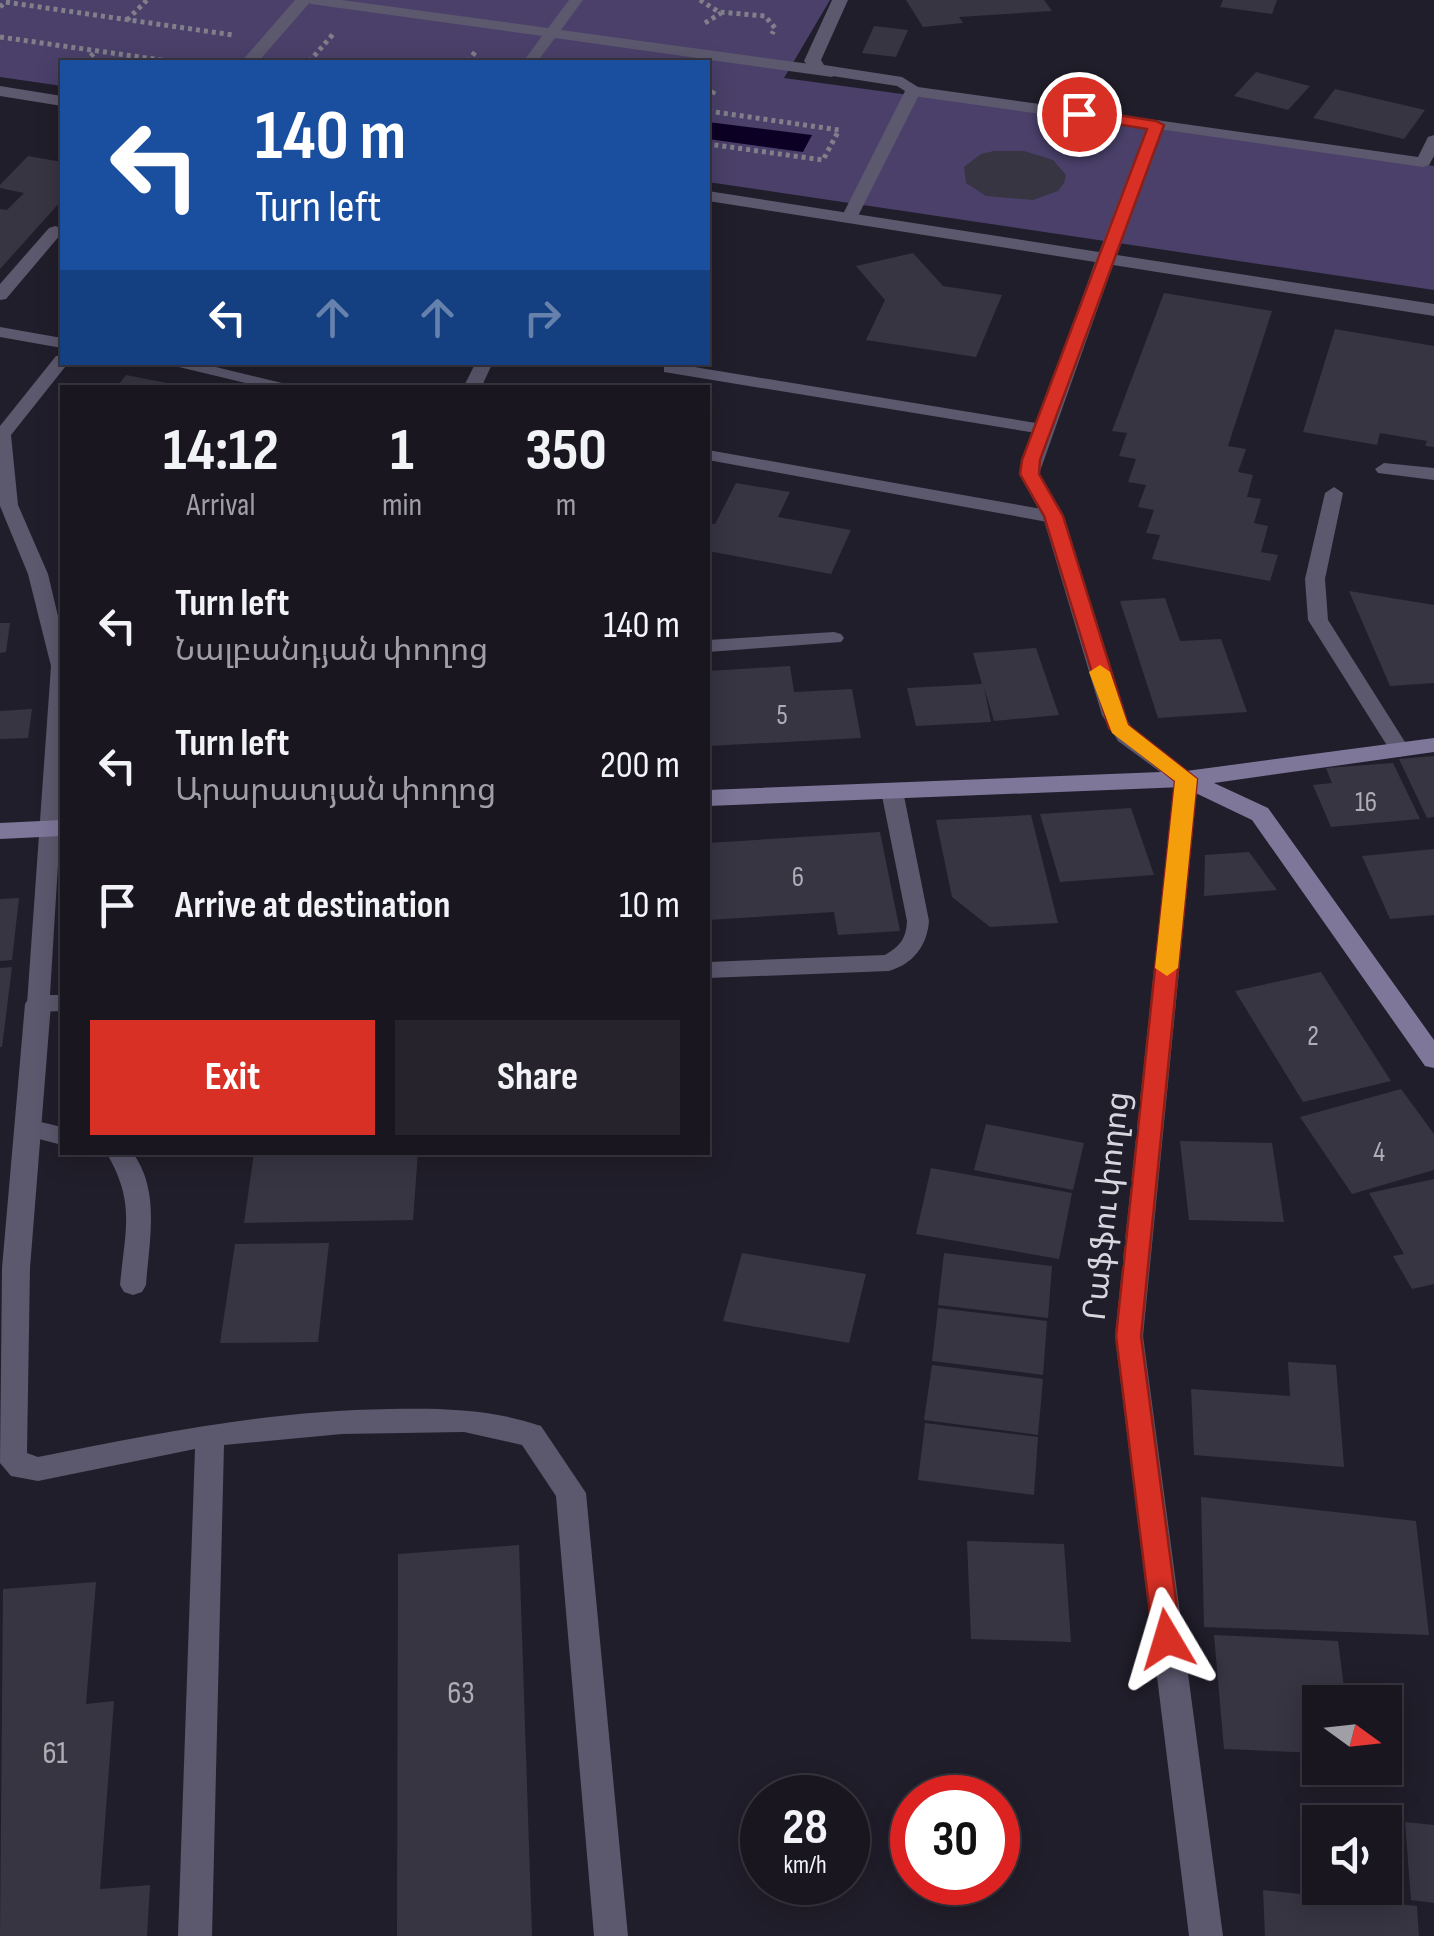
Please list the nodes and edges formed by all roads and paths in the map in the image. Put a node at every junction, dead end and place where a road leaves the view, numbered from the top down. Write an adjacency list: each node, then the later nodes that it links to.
1 (147, 0): 8 (path)
2 (308, 0): 9 (lane); 16 (street)
3 (576, 0): 9 (lane)
4 (700, 0): 7 (path)
5 (840, 0): 19 (street)
6 (0, 7): 8 (path)
7 (721, 13)
8 (128, 20): 10 (path)
9 (551, 34): 18 (lane); 19 (lane)
10 (236, 35)
11 (0, 37): 12 (path)
12 (96, 51): 14 (path); 15 (path)
13 (476, 52): 17 (path)
14 (87, 60)
15 (161, 60)
16 (251, 60)
17 (470, 60)
18 (532, 60)
19 (832, 72): 20 (street)
20 (912, 91): 24 (street); 28 (lane)
21 (1, 93): 22 (street)
22 (60, 100)
23 (710, 111): 26 (path)
24 (1156, 125): 25 (lane); 30 (street)
25 (1434, 140)
26 (710, 144)
27 (710, 196): 28 (street)
28 (849, 218): 30 (street)
29 (55, 231): 31 (lane)
30 (1105, 256): 32 (street); 39 (street)
31 (0, 295)
32 (1434, 310)
33 (0, 332): 34 (lane)
34 (60, 343)
35 (60, 362): 47 (lane)
36 (181, 365): 38 (lane)
37 (670, 368): 39 (lane)
38 (280, 385)
39 (1042, 429): 44 (street)
40 (710, 455): 44 (lane)
41 (1384, 469): 42 (lane)
42 (1434, 474)
43 (1334, 494): 50 (lane)
44 (1053, 516): 51 (street)
45 (834, 638): 46 (lane)
46 (710, 646)
47 (60, 662)
48 (60, 722): 54 (lane)
49 (1434, 745): 50 (street)
50 (1400, 750): 51 (street)
51 (1186, 779): 52 (street); 58 (street); 66 (street, Րաֆֆու փողոց)
52 (892, 790): 53 (street); 56 (lane)
53 (710, 798)
54 (57, 828): 55 (street); 57 (lane)
55 (0, 832)
56 (710, 970)
57 (50, 1004): 59 (street)
58 (1434, 1059)
59 (28, 1128): 60 (lane); 63 (street)
60 (60, 1136)
61 (121, 1155): 62 (lane)
62 (133, 1285)
63 (210, 1434): 64 (street); 65 (street)
64 (195, 1936)
65 (611, 1936)
66 (1206, 1936)

